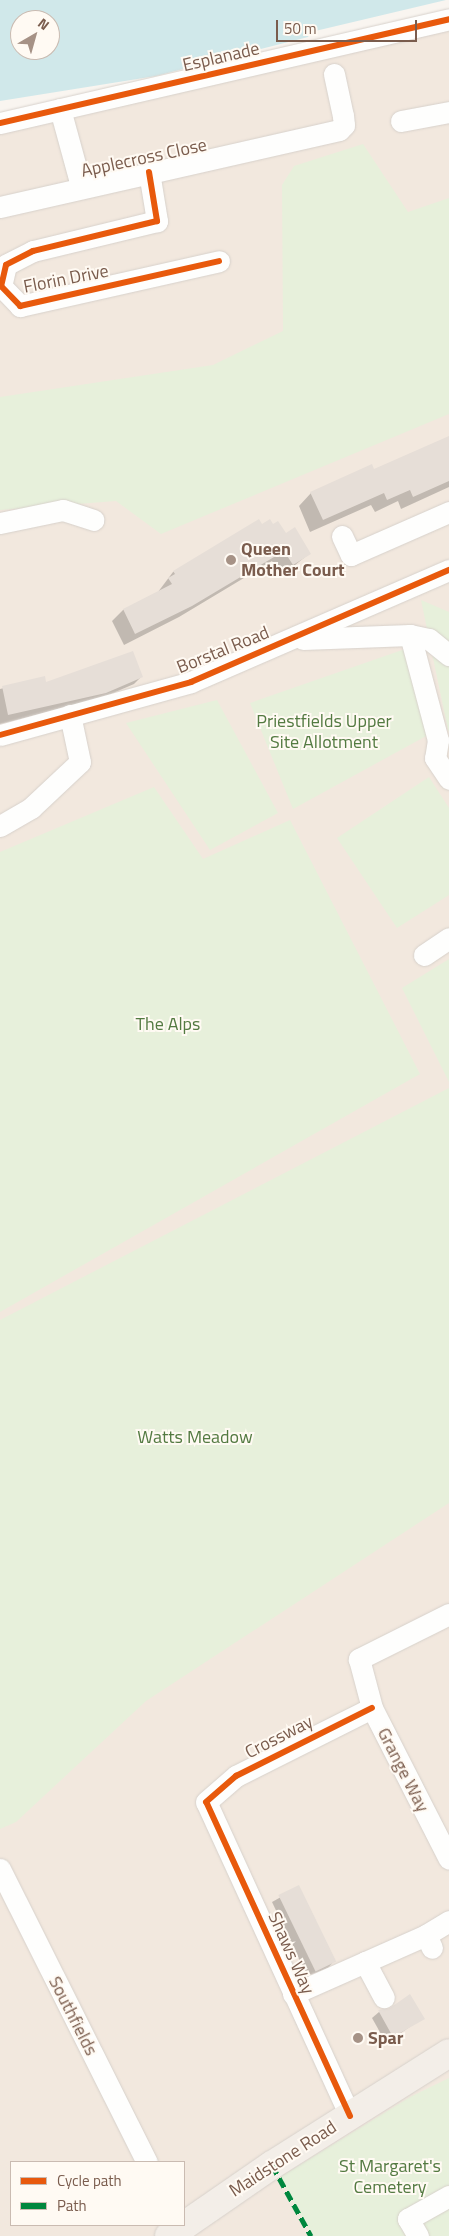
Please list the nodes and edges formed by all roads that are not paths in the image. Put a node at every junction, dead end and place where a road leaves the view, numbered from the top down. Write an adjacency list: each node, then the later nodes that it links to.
1 (449, 19): 3 (street, Esplanade)
2 (334, 74): 7 (street, Applecross Close)
3 (60, 109): 6 (street, Esplanade); 8 (street, Applecross Close)
4 (449, 112): 5 (street)
5 (401, 121)
6 (0, 123)
7 (149, 172): 8 (street, Applecross Close); 10 (street, Florin Drive)
8 (81, 186): 9 (street, Applecross Close)
9 (0, 207)
10 (219, 261)
11 (449, 512): 14 (street)
12 (93, 520): 13 (street)
13 (0, 523)
14 (342, 536)
15 (449, 570): 17 (street, Borstal Road)
16 (410, 635): 17 (street); 18 (street); 21 (street)
17 (290, 639): 19 (street, Borstal Road)
18 (449, 655)
19 (70, 715): 20 (street, Borstal Road); 22 (street)
20 (0, 735)
21 (449, 779)
22 (0, 826)
23 (449, 938): 24 (street)
24 (424, 955)
25 (449, 1614): 26 (street, Grange Way)
26 (372, 1708): 27 (street, Crossway); 28 (street, Grange Way)
27 (206, 1802): 32 (street, Shaws Way)
28 (449, 1859)
29 (0, 1869): 36 (street, Southfields)
30 (449, 1921): 31 (street)
31 (365, 1962): 32 (street); 33 (street)
32 (293, 1994): 35 (street, Shaws Way)
33 (384, 1996)
34 (449, 2053): 35 (main road, Maidstone Road)
35 (350, 2116): 38 (main road, Maidstone Road)
36 (146, 2161)
37 (449, 2196): 39 (street)
38 (185, 2223)
39 (418, 2236)

